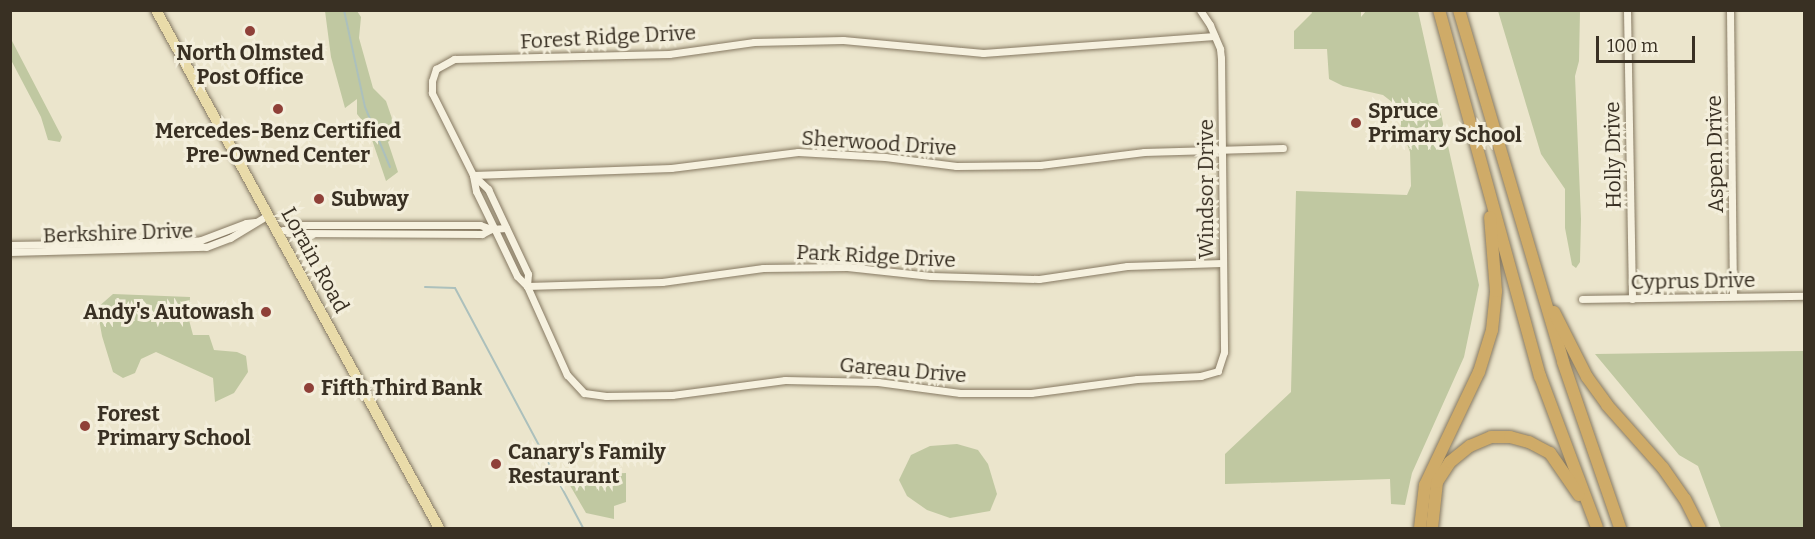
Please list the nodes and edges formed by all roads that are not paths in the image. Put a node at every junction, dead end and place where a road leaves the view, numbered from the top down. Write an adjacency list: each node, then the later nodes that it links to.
1 (156, 10): 12 (main road, Lorain Road)
2 (1200, 10): 7 (street, Windsor Drive)
3 (1439, 10): 10 (highway)
4 (1459, 10): 20 (highway)
5 (1627, 10): 25 (street, Holly Drive)
6 (1730, 10): 22 (street, Aspen Drive)
7 (1214, 36): 9 (street, Windsor Drive); 11 (street, Forest Ridge Drive)
8 (1282, 148): 9 (street, Sherwood Drive)
9 (1223, 149): 11 (street, Sherwood Drive); 19 (street, Windsor Drive)
10 (1485, 174): 27 (highway); 29 (highway)
11 (473, 175): 13 (street); 14 (street)
12 (268, 215): 15 (main road, Lorain Road); 17 (street, Berkshire Drive)
13 (506, 228): 14 (street); 21 (street)
14 (493, 229): 15 (street); 21 (street)
15 (281, 230): 28 (main road, Lorain Road)
16 (10, 245): 17 (street, Berkshire Drive)
17 (32, 248): 18 (street, Berkshire Drive)
18 (10, 252)
19 (1222, 263): 21 (street, Park Ridge Drive); 26 (street, Windsor Drive)
20 (1536, 272): 31 (highway); 32 (highway)
21 (527, 286): 26 (street, Gareau Drive)
22 (1733, 296): 23 (street, Cyprus Drive); 25 (street, Cyprus Drive)
23 (1804, 296)
24 (1582, 299): 25 (street, Cyprus Drive)
25 (1632, 299)
26 (1218, 371)
27 (1596, 525): 30 (highway)
28 (438, 528)
29 (1420, 528)
30 (1432, 528)
31 (1620, 528)
32 (1700, 528)

